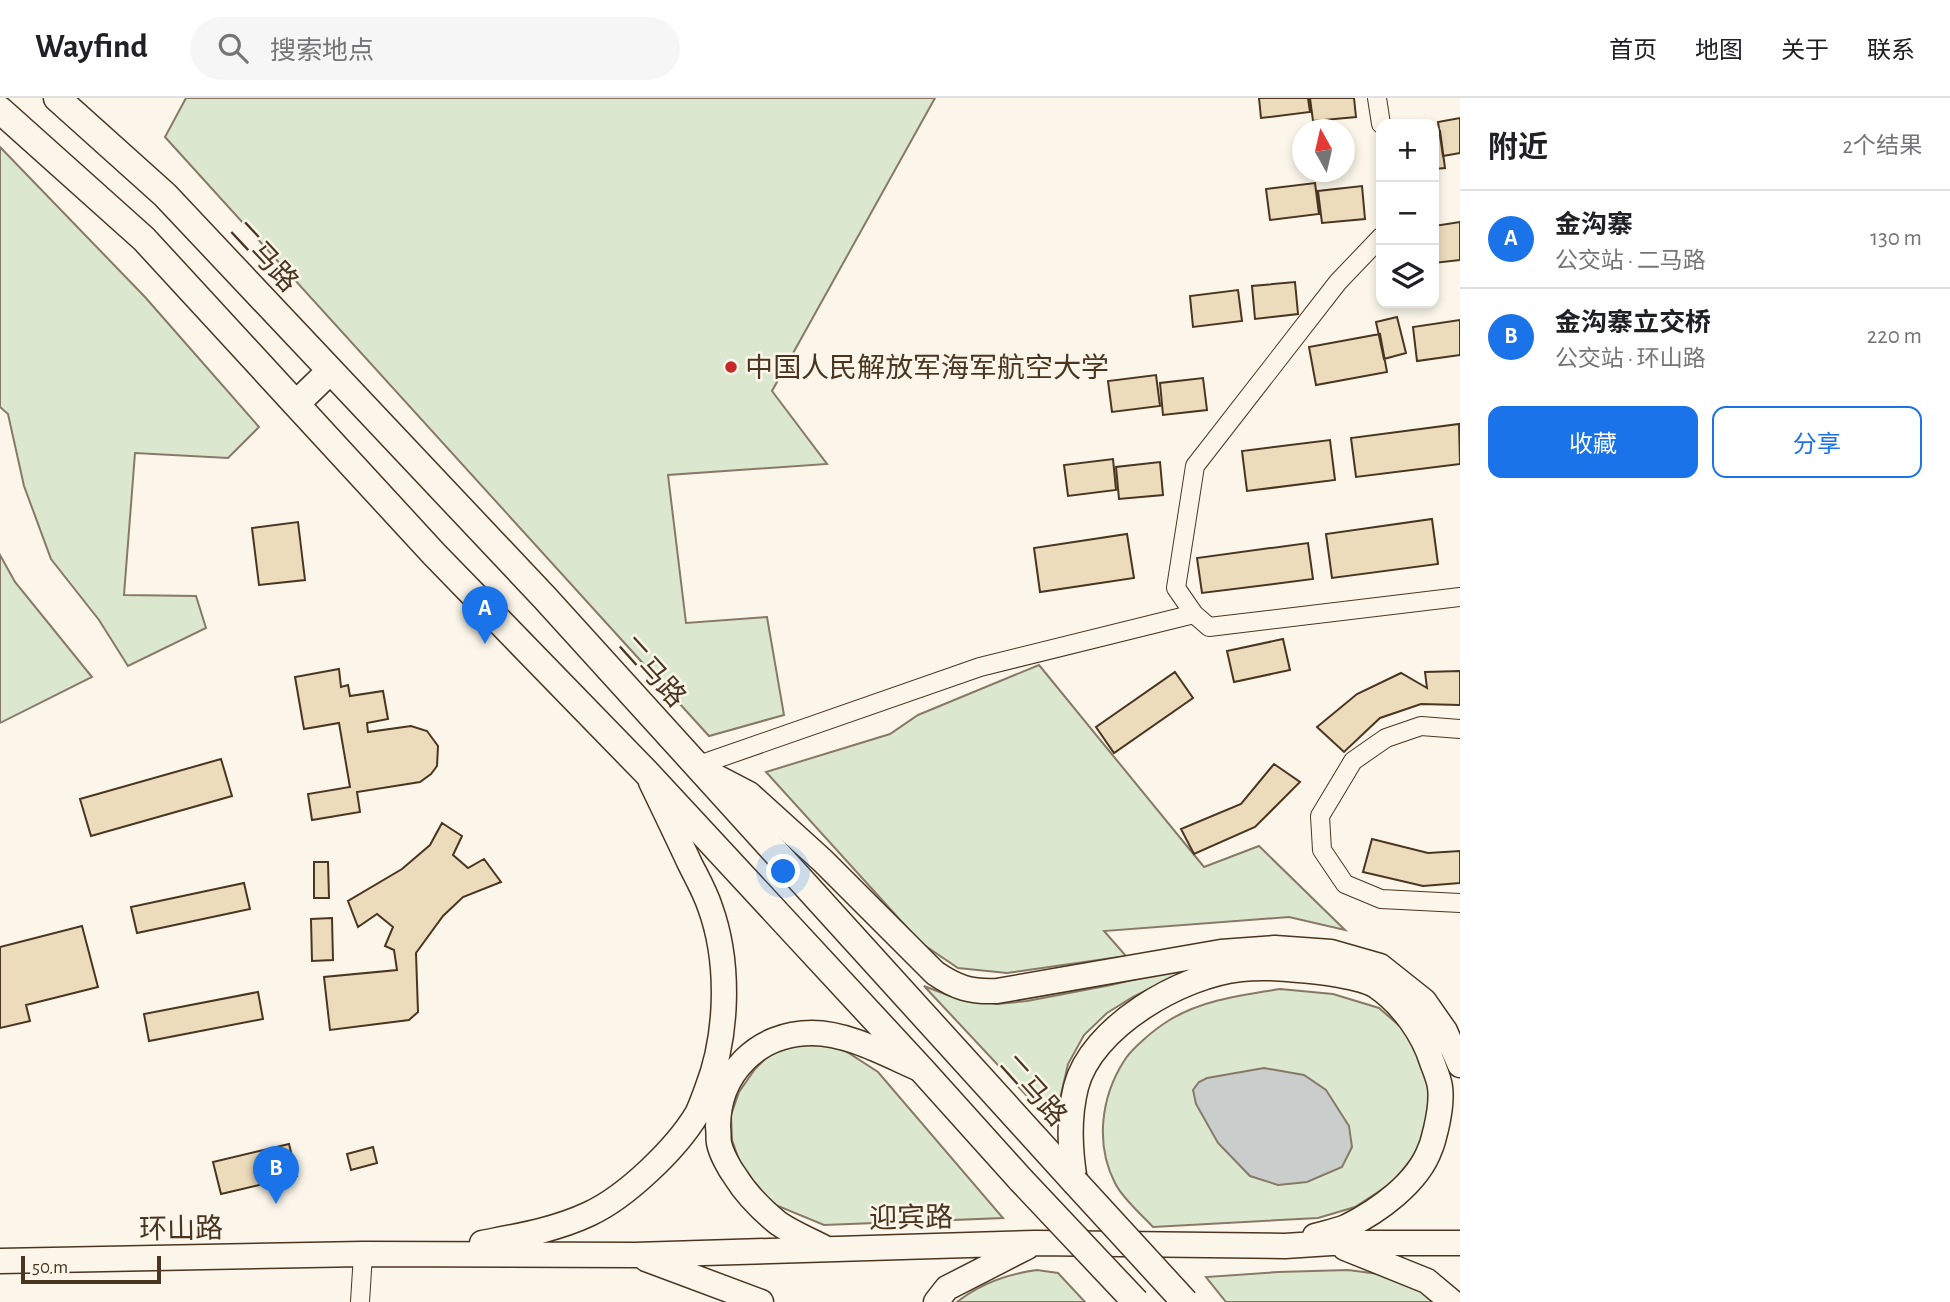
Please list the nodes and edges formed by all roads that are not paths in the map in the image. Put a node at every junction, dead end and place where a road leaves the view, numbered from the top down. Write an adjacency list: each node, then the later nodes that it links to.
1 (57, 98): 6 (main road, 二马路)
2 (1377, 98): 4 (street)
3 (0, 110): 7 (main road)
4 (1380, 119)
5 (1376, 242): 9 (street)
6 (330, 371): 7 (main road); 11 (main road, 二马路)
7 (296, 404): 12 (main road)
8 (1460, 597): 9 (street)
9 (1194, 614): 11 (street)
10 (1460, 729): 13 (street)
11 (696, 766): 14 (main road); 16 (main road, 二马路)
12 (646, 772): 15 (main road); 23 (main road)
13 (1460, 903)
14 (1460, 1065)
15 (922, 1070): 21 (main road); 29 (main road, bridge)
16 (1075, 1182): 20 (main road); 30 (main road, 二马路, bridge)
17 (1331, 1242): 19 (main road, 迎宾路); 20 (main road, 迎宾路); 31 (main road)
18 (1035, 1243): 20 (main road, 迎宾路); 21 (main road, 迎宾路); 28 (main road)
19 (1460, 1243)
20 (1285, 1246)
21 (825, 1248): 24 (main road, 迎宾路)
22 (363, 1254): 23 (main road, 迎宾路); 25 (main road, 环山路); 26 (street)
23 (427, 1254): 24 (main road, 迎宾路)
24 (635, 1255): 27 (main road)
25 (0, 1261)
26 (360, 1302)
27 (761, 1302)
28 (936, 1302)
29 (1136, 1302)
30 (1185, 1302)
31 (1452, 1302)

